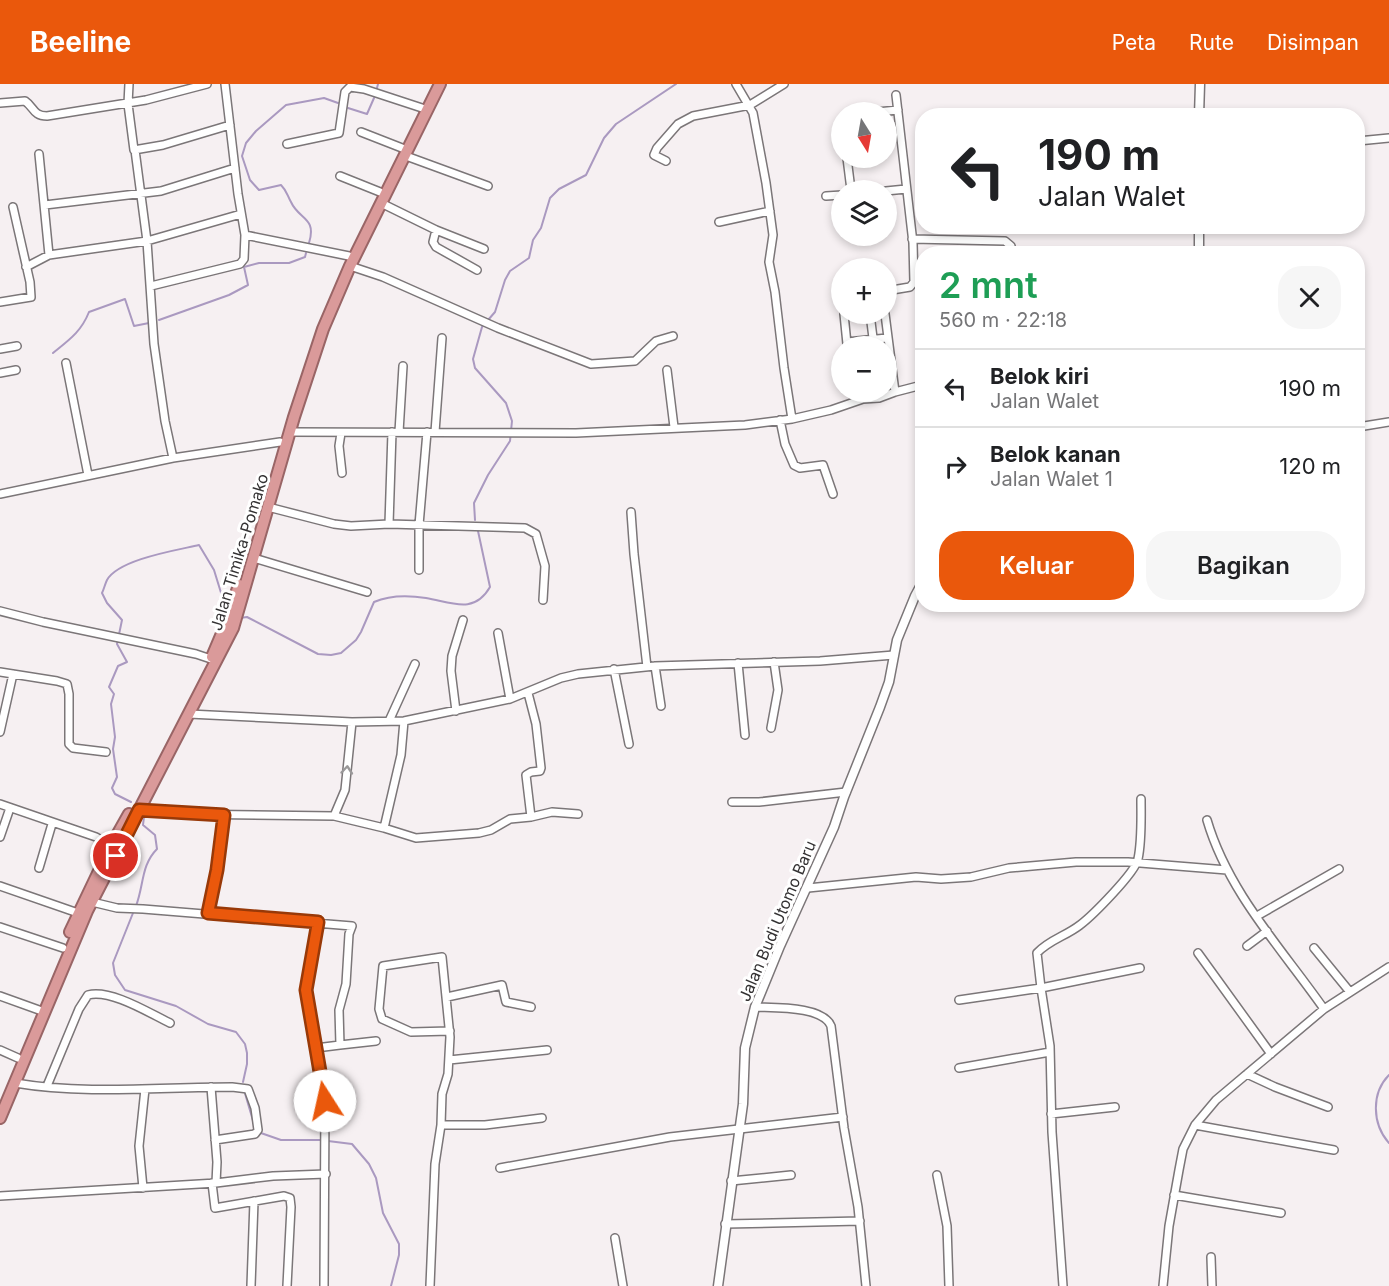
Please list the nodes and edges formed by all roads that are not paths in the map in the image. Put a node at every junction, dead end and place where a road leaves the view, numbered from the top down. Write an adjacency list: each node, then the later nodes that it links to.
1 (129, 84): 12 (street)
2 (207, 84): 12 (street)
3 (225, 84): 17 (street)
4 (433, 84): 14 (highway, Jalan Timika-Pomako)
5 (440, 84): 23 (highway, Jalan Timika-Pomako)
6 (736, 84): 13 (street)
7 (784, 84): 13 (street)
8 (1200, 84): 15 (street)
9 (364, 86): 14 (street); 21 (street)
10 (896, 95): 16 (street)
11 (0, 103): 12 (street)
12 (128, 104): 22 (street)
13 (750, 105): 25 (street); 37 (street)
14 (422, 108): 23 (highway, Jalan Timika-Pomako)
15 (1199, 108)
16 (898, 110): 29 (street)
17 (230, 125): 22 (street); 26 (street)
18 (362, 132): 23 (street)
19 (1389, 138): 20 (street)
20 (1365, 140)
21 (287, 144)
22 (135, 150): 31 (street)
23 (404, 152): 28 (street); 34 (highway, Jalan Timika-Pomako)
24 (39, 154): 35 (street)
25 (666, 161)
26 (235, 168): 31 (street); 38 (street)
27 (340, 176): 34 (street)
28 (488, 186)
29 (906, 189): 30 (street); 42 (street)
30 (897, 190)
31 (142, 193): 35 (street); 43 (street)
32 (826, 196): 33 (street)
33 (831, 196)
34 (380, 197): 40 (street); 47 (highway, Jalan Timika-Pomako)
35 (45, 205): 46 (street)
36 (13, 207): 48 (street)
37 (770, 212): 39 (street); 65 (street)
38 (241, 214): 41 (street); 43 (street)
39 (719, 222)
40 (436, 230): 45 (street); 49 (street)
41 (245, 235): 47 (street); 50 (street)
42 (912, 239): 44 (street); 51 (street)
43 (147, 241): 46 (street); 50 (street)
44 (1011, 246)
45 (484, 249)
46 (49, 255): 48 (street)
47 (349, 261): 53 (street); 70 (highway, Jalan Timika-Pomako); 74 (highway, Jalan Timika-Pomako)
48 (26, 267): 52 (street)
49 (477, 270)
50 (151, 286): 75 (street)
51 (897, 289)
52 (0, 302)
53 (673, 336)
54 (442, 338): 72 (street)
55 (17, 346): 56 (street)
56 (0, 349)
57 (66, 363): 77 (street)
58 (403, 366): 71 (street)
59 (16, 370): 61 (street)
60 (667, 370): 69 (street)
61 (0, 373)
62 (915, 387): 63 (street)
63 (897, 391)
64 (854, 402): 65 (street)
65 (792, 419): 66 (street)
66 (780, 420): 69 (street); 79 (street)
67 (1389, 422): 68 (street)
68 (1365, 426)
69 (675, 427): 72 (street)
70 (290, 432): 73 (street); 80 (highway, Jalan Timika-Pomako)
71 (395, 432): 72 (street); 73 (street); 82 (street)
72 (431, 432): 83 (street)
73 (341, 433): 76 (street)
74 (280, 442): 75 (street); 93 (highway, Jalan Timika-Pomako)
75 (173, 459): 77 (street)
76 (342, 473)
77 (88, 475): 78 (street)
78 (0, 494)
79 (833, 494)
80 (268, 507): 82 (street); 84 (highway, Jalan Timika-Pomako)
81 (631, 512): 97 (street)
82 (389, 524): 83 (street)
83 (419, 525): 85 (street); 88 (street)
84 (254, 558): 86 (street); 105 (highway, Jalan Timika-Pomako)
85 (419, 570)
86 (367, 592)
87 (915, 598): 92 (street, Jalan Budi Utomo Baru)
88 (543, 600)
89 (0, 611): 93 (street)
90 (463, 620): 104 (street)
91 (498, 633): 102 (street)
92 (894, 655): 94 (street); 115 (street, Jalan Budi Utomo Baru)
93 (211, 659): 114 (highway, Jalan Timika-Pomako)
94 (774, 662): 95 (street); 109 (street)
95 (738, 663): 97 (street); 111 (street)
96 (415, 664): 108 (street)
97 (651, 666): 98 (street); 103 (street)
98 (614, 669): 101 (street); 112 (street)
99 (0, 672): 100 (street)
100 (13, 674): 110 (street); 113 (street)
101 (528, 693): 102 (street); 124 (street)
102 (510, 699): 104 (street)
103 (661, 706)
104 (456, 711): 106 (street)
105 (189, 714): 107 (street); 114 (highway, Jalan Timika-Pomako)
106 (404, 721): 108 (street); 127 (street)
107 (352, 722): 108 (street); 123 (street, one-way to 107)
108 (389, 722)
109 (771, 728)
110 (0, 732)
111 (745, 735)
112 (629, 744)
113 (106, 752)
114 (150, 782): 120 (highway, Jalan Timika-Pomako); 129 (highway, Jalan Timika-Pomako)
115 (846, 792): 117 (street); 135 (street, Jalan Budi Utomo Baru)
116 (1141, 799): 130 (street)
117 (732, 802)
118 (0, 804): 119 (street)
119 (10, 808): 126 (street); 128 (street)
120 (139, 810): 122 (street); 136 (highway, Jalan Timika-Pomako)
121 (578, 813): 124 (street)
122 (224, 815): 123 (street); 138 (street)
123 (334, 816): 127 (street)
124 (531, 817): 127 (street)
125 (1207, 820): 133 (street)
126 (52, 824): 129 (street); 131 (street)
127 (384, 828)
128 (0, 837)
129 (111, 846): 137 (highway, Jalan Timika-Pomako)
130 (1137, 863): 133 (street); 135 (street); 149 (street)
131 (39, 868)
132 (1340, 869): 139 (street)
133 (1227, 870): 139 (street)
134 (0, 886): 137 (street)
135 (808, 888): 155 (street, Jalan Budi Utomo Baru)
136 (92, 902): 138 (street); 171 (highway, Jalan Timika-Pomako)
137 (78, 913): 144 (highway, Jalan Timika-Pomako)
138 (208, 913): 140 (street)
139 (1257, 916): 142 (street)
140 (318, 922): 161 (street); 162 (street)
141 (0, 927): 144 (street)
142 (1267, 931): 143 (street); 156 (street)
143 (1247, 946)
144 (63, 948): 157 (highway, Jalan Timika-Pomako)
145 (1314, 948): 150 (street)
146 (1198, 953): 166 (street)
147 (1389, 967): 150 (street)
148 (1140, 968): 149 (street)
149 (1041, 988): 153 (street); 165 (street)
150 (1350, 992): 156 (street)
151 (0, 996): 157 (street)
152 (447, 997): 154 (street); 159 (street); 159 (street)
153 (959, 1000)
154 (531, 1007)
155 (755, 1007): 179 (street); 184 (street, Jalan Budi Utomo Baru)
156 (1324, 1009): 166 (street)
157 (39, 1010): 167 (highway, Jalan Timika-Pomako)
158 (170, 1023): 172 (street)
159 (450, 1031): 168 (street)
160 (376, 1041): 161 (street)
161 (340, 1045): 162 (street)
162 (316, 1048): 188 (street)
163 (0, 1050): 167 (street)
164 (548, 1050): 168 (street)
165 (1050, 1052): 169 (street); 178 (street)
166 (1271, 1054): 170 (street)
167 (18, 1058): 175 (highway, Jalan Timika-Pomako)
168 (448, 1060): 182 (street)
169 (959, 1068)
170 (1247, 1074): 177 (street); 183 (street)
171 (15, 1083): 172 (street); 180 (highway, Jalan Timika-Pomako)
172 (47, 1086): 174 (street)
173 (211, 1087): 174 (street); 185 (street); 185 (street)
174 (144, 1089): 193 (street)
175 (0, 1101)
176 (1115, 1107): 178 (street)
177 (1329, 1107)
178 (1051, 1114): 210 (street)
179 (843, 1117): 184 (street); 198 (street)
180 (0, 1118)
181 (542, 1118): 182 (street)
182 (441, 1125): 205 (street)
183 (1195, 1125): 186 (street); 194 (street)
184 (739, 1128): 187 (street); 191 (street, Jalan Budi Utomo Baru)
185 (216, 1140): 192 (street)
186 (1334, 1150)
187 (500, 1168)
188 (326, 1174): 192 (street); 204 (street)
189 (792, 1174): 191 (street)
190 (938, 1175): 209 (street)
191 (731, 1181): 199 (street, Jalan Budi Utomo Baru)
192 (214, 1183): 193 (street); 196 (street)
193 (143, 1188): 195 (street)
194 (1174, 1195): 197 (street); 211 (street)
195 (0, 1196)
196 (254, 1201): 202 (street); 203 (street)
197 (1281, 1213)
198 (860, 1221): 199 (street); 208 (street)
199 (725, 1224): 207 (street, Jalan Budi Utomo Baru)
200 (615, 1238): 206 (street)
201 (1211, 1257): 212 (street)
202 (250, 1286)
203 (286, 1286)
204 (324, 1286)
205 (430, 1286)
206 (623, 1286)
207 (718, 1286)
208 (866, 1286)
209 (949, 1286)
210 (1063, 1286)
211 (1163, 1286)
212 (1212, 1286)

